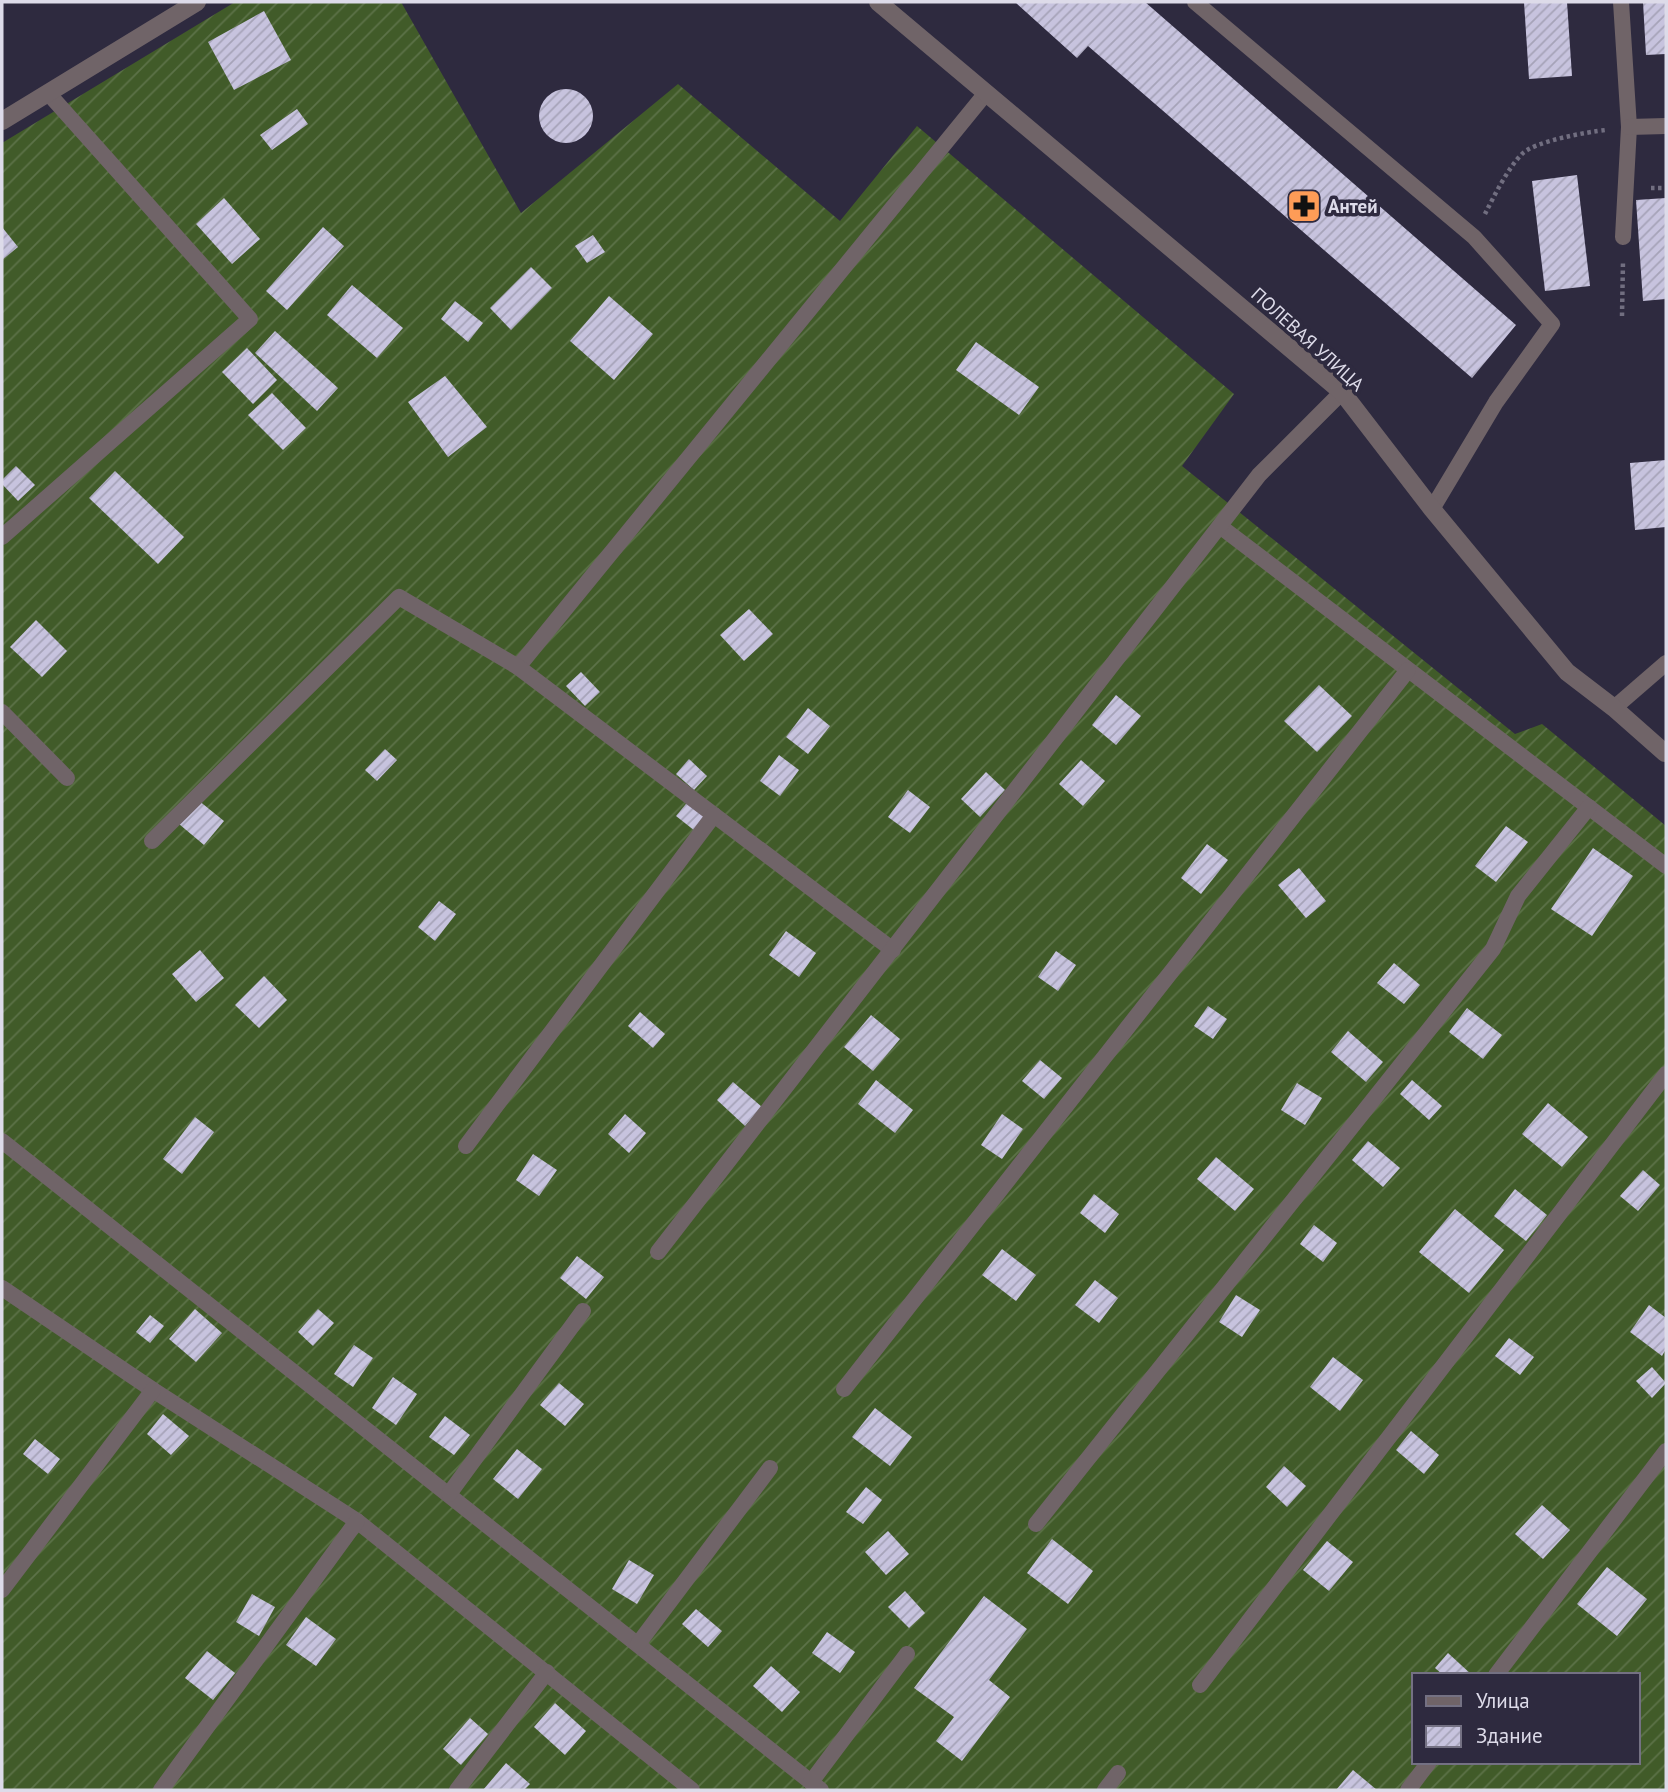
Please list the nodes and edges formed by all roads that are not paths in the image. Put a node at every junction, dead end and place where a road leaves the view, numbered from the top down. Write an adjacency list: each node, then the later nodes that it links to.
1 (197, 2): 5 (street)
2 (877, 2): 6 (street, ПОЛЕВАЯ УЛИЦА)
3 (1195, 2): 12 (lane)
4 (1621, 2): 9 (lane)
5 (48, 93): 7 (street); 14 (lane)
6 (986, 93): 11 (street, ПОЛЕВАЯ УЛИЦА); 16 (lane)
7 (2, 121)
8 (1666, 126): 9 (lane)
9 (1629, 127): 10 (lane)
10 (1623, 237)
11 (1342, 392): 12 (street, ПОЛЕВАЯ УЛИЦА); 13 (lane)
12 (1432, 509): 18 (street, ПОЛЕВАЯ УЛИЦА)
13 (1221, 527): 17 (lane); 26 (lane)
14 (2, 537)
15 (1666, 663): 18 (lane)
16 (518, 667): 23 (lane); 24 (lane)
17 (1408, 670): 22 (lane); 33 (lane)
18 (1614, 708): 20 (street, ПОЛЕВАЯ УЛИЦА)
19 (2, 712): 21 (lane)
20 (1665, 753)
21 (67, 778)
22 (1588, 807): 25 (lane); 39 (lane)
23 (715, 815): 26 (lane); 29 (lane)
24 (152, 841)
25 (1666, 866)
26 (893, 950): 30 (lane)
27 (1666, 1074): 45 (lane)
28 (2, 1140): 37 (lane)
29 (466, 1146)
30 (659, 1252)
31 (2, 1288): 34 (lane)
32 (583, 1311): 37 (lane)
33 (844, 1389)
34 (153, 1390): 38 (lane); 40 (lane)
35 (1666, 1451): 44 (lane)
36 (770, 1468): 41 (lane)
37 (449, 1494): 41 (lane)
38 (357, 1521): 43 (lane); 49 (lane)
39 (1036, 1524)
40 (2, 1590)
41 (638, 1644): 48 (lane)
42 (907, 1654): 48 (lane)
43 (547, 1672): 50 (lane); 51 (lane)
44 (1498, 1673)
45 (1200, 1685)
46 (1428, 1764): 53 (lane)
47 (1118, 1773): 52 (lane)
48 (816, 1786)
49 (161, 1790)
50 (457, 1790)
51 (692, 1790)
52 (1105, 1790)
53 (1408, 1790)

